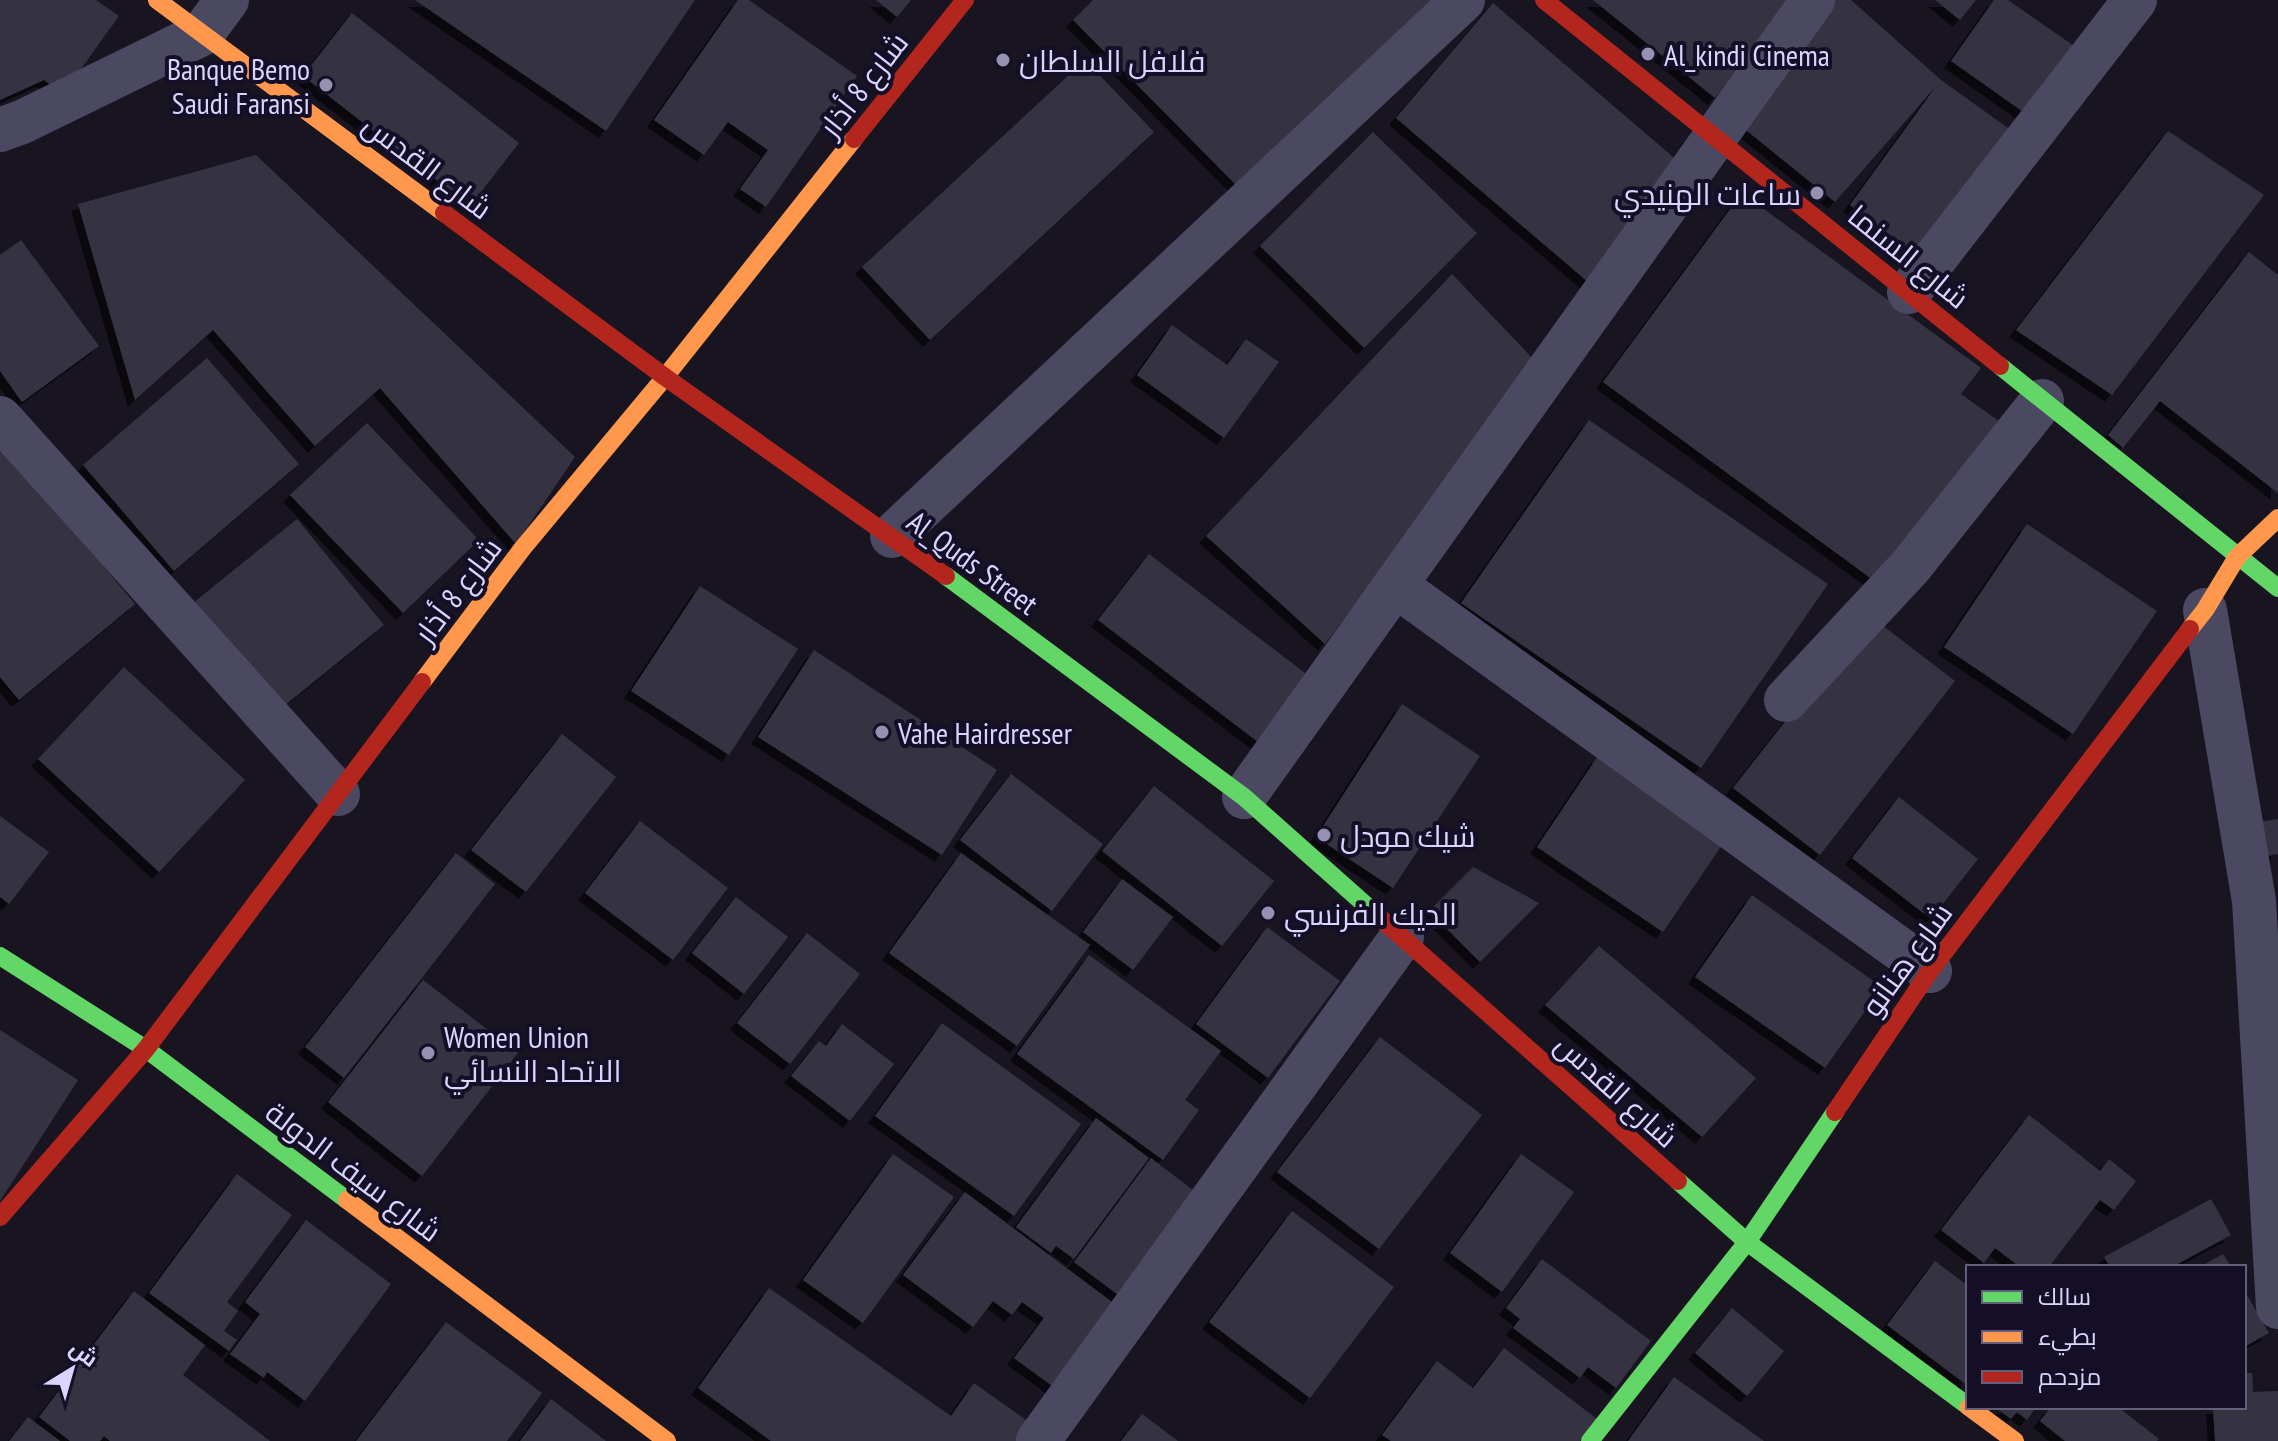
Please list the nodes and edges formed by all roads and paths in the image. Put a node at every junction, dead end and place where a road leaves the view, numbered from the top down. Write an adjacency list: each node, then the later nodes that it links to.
1 (157, 0): 7 (street, شارع القدس)
2 (965, 0): 11 (street, شارع 8 أذار)
3 (1463, 0): 15 (street)
4 (1544, 0): 9 (street, شارع السنما)
5 (1813, 0): 9 (street)
6 (2135, 0): 10 (street)
7 (214, 17): 8 (street); 11 (street, شارع القدس)
8 (0, 130)
9 (1715, 137): 10 (street, شارع السنما); 17 (street)
10 (1909, 292): 12 (street, شارع السنما)
11 (665, 377): 15 (street, Al_Quds Street); 21 (street, شارع 8 أذار)
12 (2042, 401): 16 (street, شارع السنما); 20 (street)
13 (0, 418): 21 (street)
14 (2278, 518): 16 (street, شارع هنانو)
15 (892, 536): 22 (street, Al_Quds Street)
16 (2237, 557): 18 (street, شارع السنما); 19 (street, شارع هنانو)
17 (1395, 585): 22 (street); 25 (street)
18 (2278, 588)
19 (2205, 610): 25 (street, شارع هنانو); 29 (street)
20 (1786, 700)
21 (338, 794): 26 (street, شارع 8 أذار)
22 (1244, 797): 23 (street, شارع القدس)
23 (1402, 937): 28 (street, شارع القدس); 33 (street)
24 (0, 956): 26 (street, شارع سيف الدولة)
25 (1930, 971): 28 (street, شارع هنانو)
26 (146, 1049): 27 (street, شارع 8 أذار); 32 (street, شارع سيف الدولة)
27 (0, 1217)
28 (1747, 1242): 30 (street, شارع القدس); 34 (street, شارع هنانو)
29 (2278, 1307)
30 (1966, 1406)
31 (1971, 1409): 35 (street, شارع القدس)
32 (667, 1441)
33 (1038, 1441)
34 (1590, 1441)
35 (2015, 1441)

